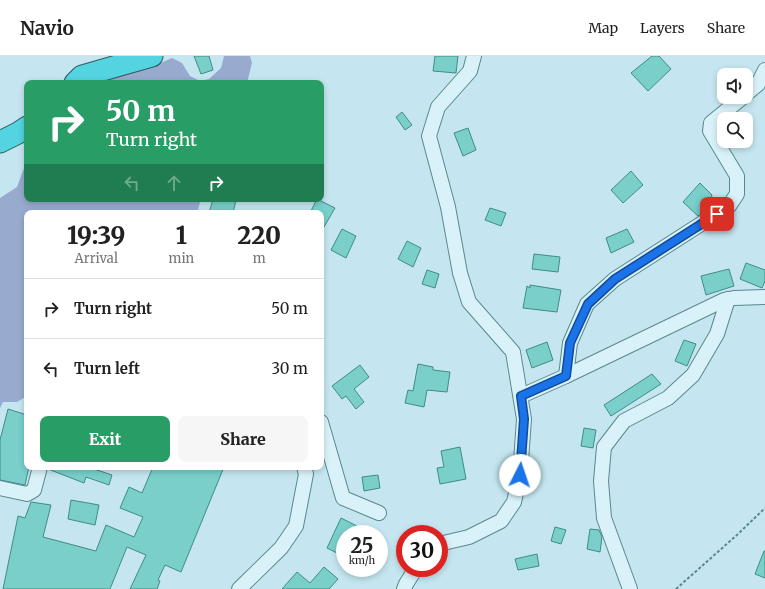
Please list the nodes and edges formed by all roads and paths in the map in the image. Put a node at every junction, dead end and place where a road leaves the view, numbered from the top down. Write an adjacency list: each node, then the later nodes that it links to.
1 (152, 56): 4 (highway)
2 (474, 56): 12 (street)
3 (765, 70): 5 (street)
4 (79, 80)
5 (753, 88)
6 (734, 104): 11 (street)
7 (24, 129): 8 (highway)
8 (0, 142)
9 (765, 297): 10 (street)
10 (728, 299): 11 (street); 23 (street)
11 (566, 376): 12 (street)
12 (521, 396): 19 (street)
13 (324, 432): 18 (street)
14 (39, 470): 16 (street)
15 (305, 470): 21 (street)
16 (0, 488)
17 (765, 508): 24 (path)
18 (379, 513)
19 (448, 542)
20 (410, 577): 22 (street)
21 (239, 589)
22 (404, 589)
23 (630, 589)
24 (676, 589)

